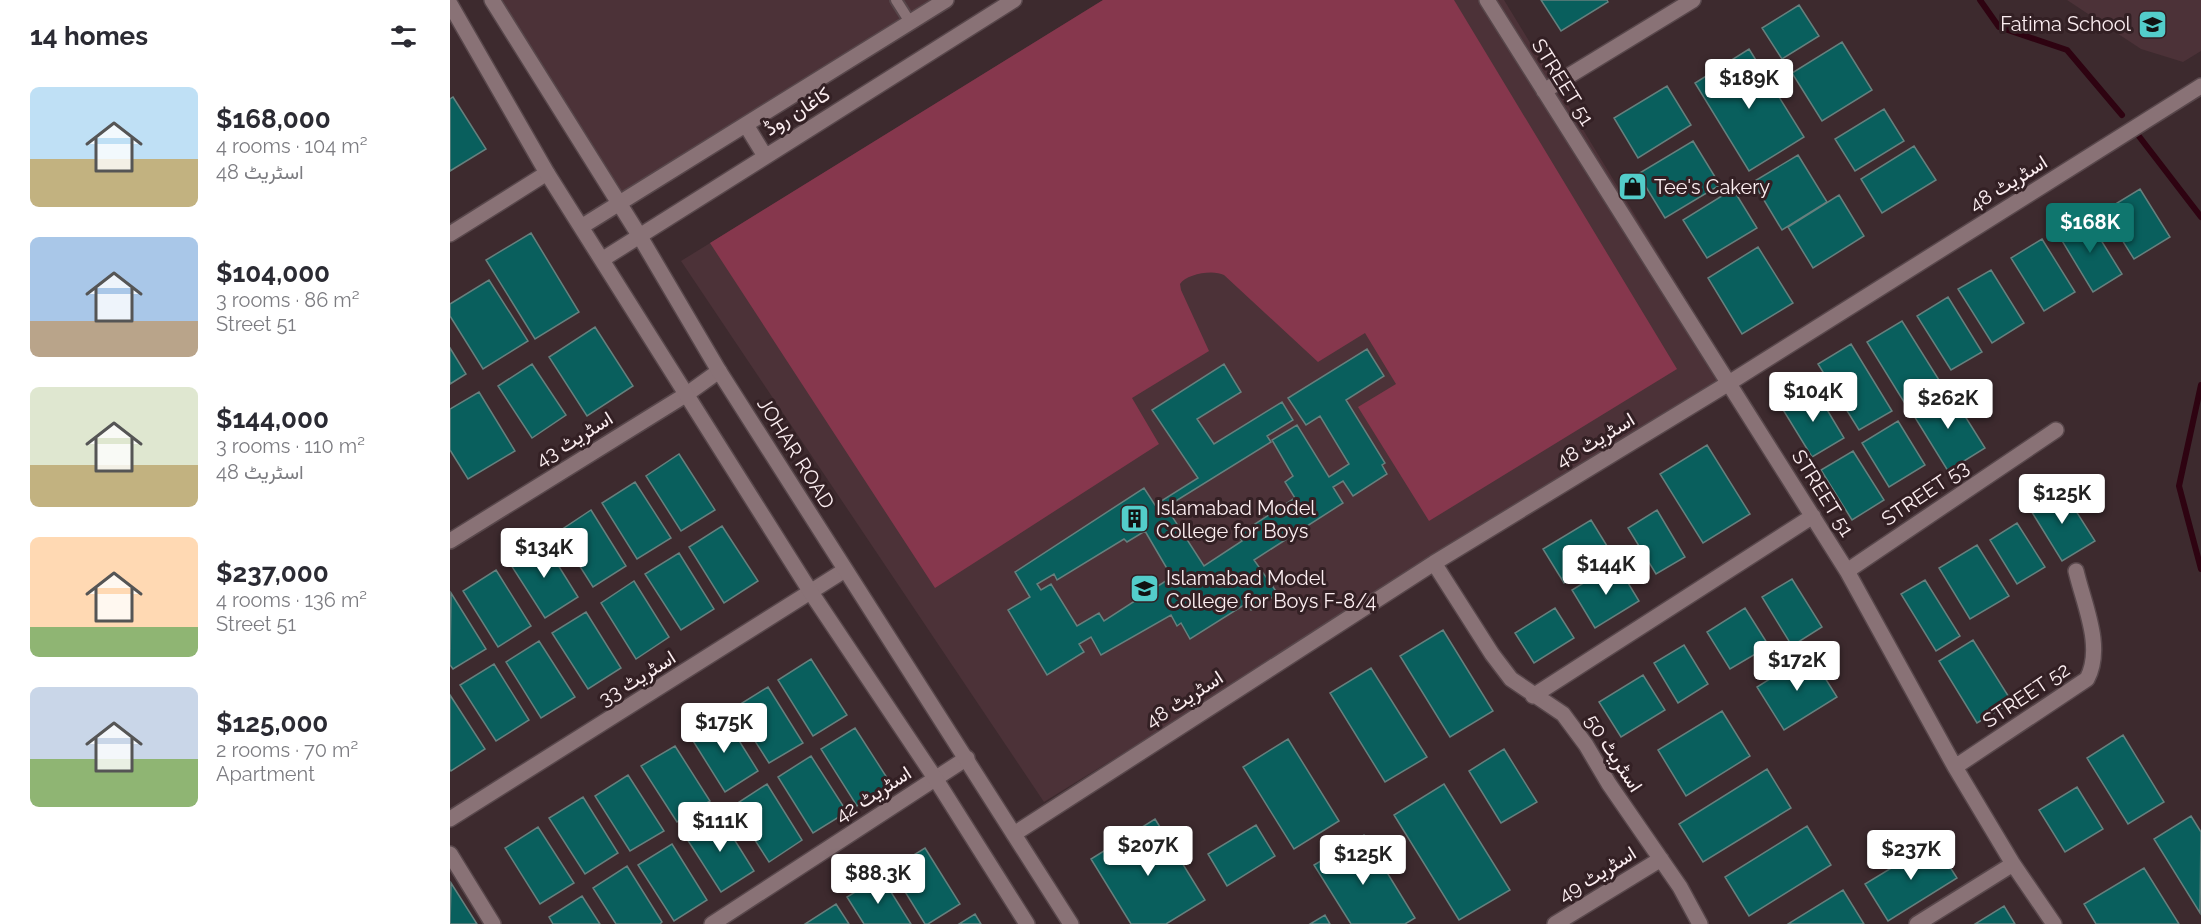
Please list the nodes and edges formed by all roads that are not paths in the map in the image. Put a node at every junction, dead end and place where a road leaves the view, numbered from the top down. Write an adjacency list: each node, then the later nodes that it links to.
1 (492, 0): 14 (street, JOHAR ROAD)
2 (896, 0): 8 (lane)
3 (946, 0): 8 (street, کاغان روڈ)
4 (1014, 0): 12 (street, کاغان روڈ)
5 (1487, 0): 10 (street, STREET 51)
6 (1693, 0): 10 (street)
7 (450, 4): 13 (street)
8 (910, 22): 11 (street, کاغان روڈ)
9 (2201, 86): 20 (street, اسٹریٹ 48)
10 (1544, 91): 20 (street, STREET 51)
11 (746, 125): 12 (street); 14 (street, کاغان روڈ)
12 (765, 156): 17 (street, کاغان روڈ)
13 (548, 173): 15 (street); 16 (street)
14 (620, 204): 15 (street, کاغان روڈ); 17 (street, JOHAR ROAD)
15 (581, 226): 18 (street)
16 (450, 234)
17 (639, 235): 18 (street, کاغان روڈ); 19 (street, JOHAR ROAD)
18 (603, 259): 21 (street)
19 (719, 371): 21 (street, اسٹریٹ 43); 26 (street, JOHAR ROAD)
20 (1729, 382): 23 (street, STREET 51); 25 (street, اسٹریٹ 48)
21 (687, 394): 24 (street, اسٹریٹ 43); 29 (street)
22 (2056, 430): 27 (street, STREET 53)
23 (1813, 516): 27 (street, STREET 51); 30 (street)
24 (450, 542)
25 (1434, 563): 30 (street, اسٹریٹ 50); 35 (street, اسٹریٹ 48)
26 (845, 570): 29 (street, اسٹریٹ 33); 31 (street, JOHAR ROAD)
27 (1847, 571): 32 (street, STREET 51)
28 (2076, 571): 32 (street, STREET 52)
29 (812, 594): 33 (street); 34 (street, اسٹریٹ 33)
30 (1533, 696): 37 (street, اسٹریٹ 50)
31 (967, 758): 33 (street, اسٹریٹ 42); 35 (street, JOHAR ROAD)
32 (1955, 767): 38 (street, STREET 51)
33 (935, 778): 40 (street, اسٹریٹ 42); 41 (street)
34 (450, 819)
35 (1014, 834): 42 (street, JOHAR ROAD)
36 (450, 855): 39 (street)
37 (1661, 859): 43 (street, اسٹریٹ 49); 44 (street, اسٹریٹ 50)
38 (2013, 864): 45 (street); 46 (street, STREET 51)
39 (493, 924)
40 (712, 924)
41 (1027, 924)
42 (1071, 924)
43 (1556, 924)
44 (1700, 924)
45 (1917, 924)
46 (2054, 924)

